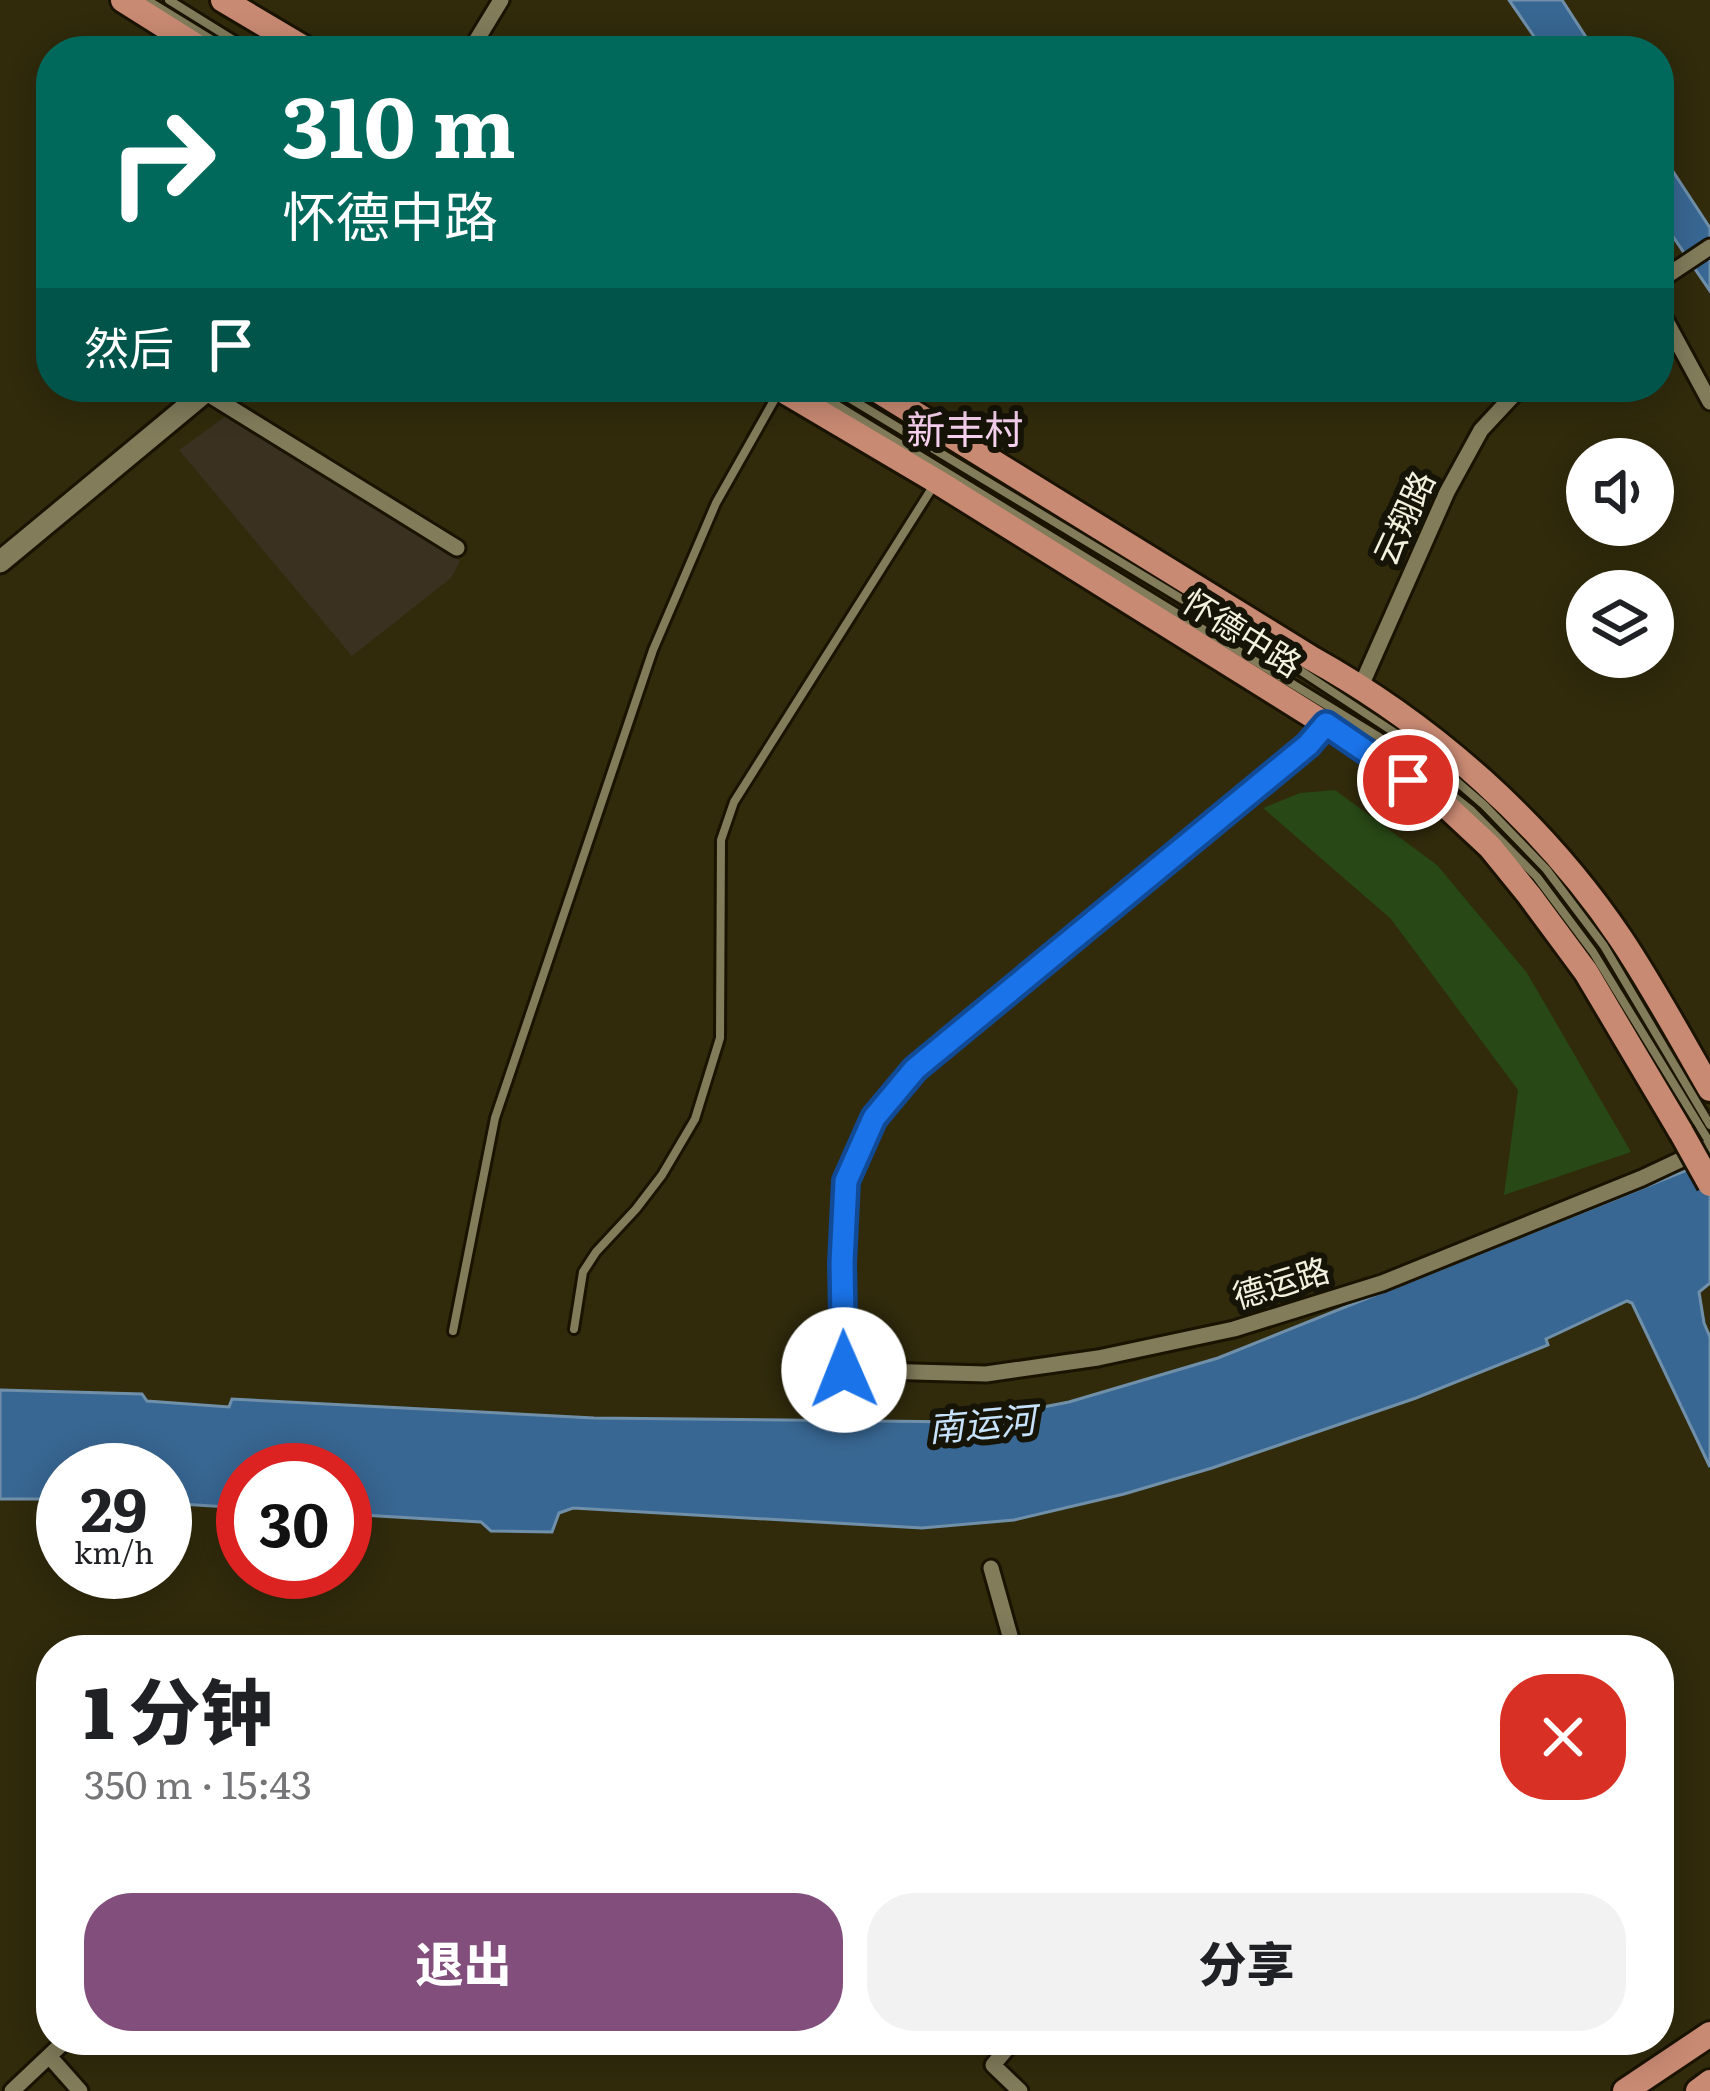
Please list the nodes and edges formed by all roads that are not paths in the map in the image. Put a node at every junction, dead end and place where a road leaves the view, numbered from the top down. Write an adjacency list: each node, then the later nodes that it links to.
1 (123, 0): 6 (main road)
2 (147, 0): 7 (lane)
3 (169, 0): 8 (lane)
4 (223, 0): 9 (main road)
5 (501, 0): 10 (street)
6 (180, 36)
7 (206, 36)
8 (227, 36)
9 (284, 36)
10 (479, 36)
11 (1710, 247): 12 (street)
12 (1674, 271)
13 (1674, 336): 22 (street)
14 (193, 402): 25 (street)
15 (227, 402): 24 (street)
16 (771, 402): 33 (lane)
17 (802, 402): 23 (main road, 怀德中路)
18 (831, 402): 29 (lane)
19 (855, 402): 29 (lane)
20 (896, 402): 26 (main road, 怀德中路)
21 (1507, 402): 26 (street, 云翔路)
22 (1710, 402)
23 (936, 482): 27 (main road, 怀德中路); 32 (lane)
24 (457, 548)
25 (0, 562)
26 (1361, 686): 28 (main road, 怀德中路)
27 (1326, 724): 29 (main road, 怀德中路); 30 (street, 德运路)
28 (1710, 1089)
29 (1699, 1124): 30 (lane); 31 (main road, 怀德中路, bridge)
30 (1710, 1145)
31 (1710, 1184)
32 (574, 1329)
33 (453, 1331)
34 (991, 1568): 35 (street)
35 (1010, 1635)
36 (1710, 2035): 43 (main road)
37 (1001, 2055): 42 (street)
38 (49, 2056): 40 (street); 41 (street)
39 (1710, 2083): 44 (main road)
40 (12, 2091)
41 (80, 2091)
42 (1020, 2091)
43 (1625, 2091)
44 (1698, 2091)

